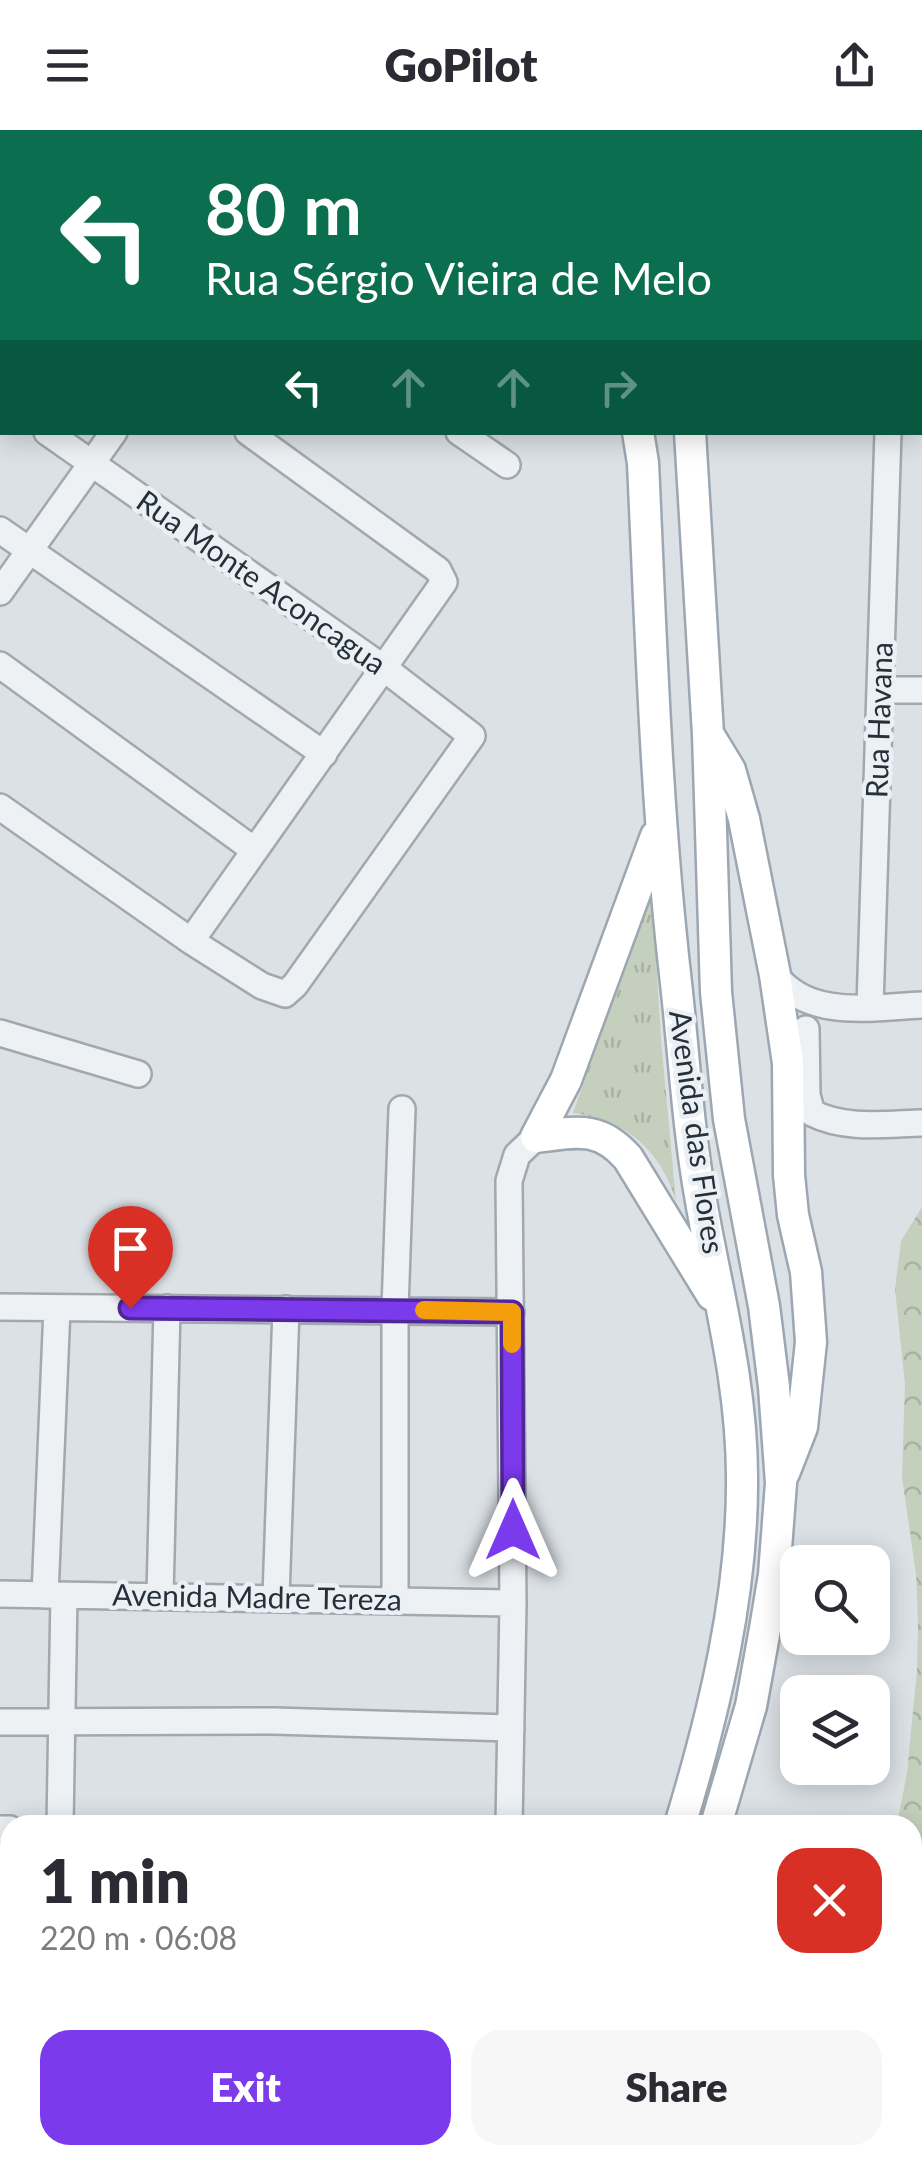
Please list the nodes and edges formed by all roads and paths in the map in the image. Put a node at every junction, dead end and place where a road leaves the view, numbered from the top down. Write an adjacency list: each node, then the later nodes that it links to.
1 (51, 435): 8 (street, Rua Monte Aconcagua)
2 (112, 435): 8 (street)
3 (256, 435): 14 (street)
4 (463, 435): 9 (street)
5 (691, 435): 17 (main road, Avenida das Flores)
6 (888, 435): 15 (street, Rua Havana)
7 (640, 448): 20 (main road, Avenida das Flores)
8 (92, 465): 11 (street); 14 (street, Rua Monte Aconcagua)
9 (507, 466)
10 (0, 530): 11 (street)
11 (29, 551): 12 (street); 18 (street)
12 (0, 592)
13 (0, 664): 21 (street)
14 (385, 670): 18 (street); 22 (street, Rua Monte Aconcagua)
15 (881, 690): 16 (street); 25 (street, Rua Havana)
16 (922, 690)
17 (708, 734): 23 (main road); 41 (main road, Avenida das Flores)
18 (324, 754): 21 (street)
19 (0, 807): 22 (street)
20 (660, 824): 33 (main road); 40 (main road, Avenida das Flores)
21 (254, 850): 22 (street)
22 (191, 941)
23 (775, 975): 26 (street); 29 (main road)
24 (922, 1005): 25 (street)
25 (870, 1006): 26 (street)
26 (828, 1007): 27 (street)
27 (806, 1029): 29 (street); 32 (street)
28 (0, 1033): 30 (street)
29 (788, 1063): 41 (main road)
30 (138, 1074)
31 (402, 1110): 38 (street)
32 (922, 1123)
33 (536, 1136): 39 (street); 40 (main road)
34 (0, 1307): 35 (street)
35 (57, 1308): 36 (street); 43 (street)
36 (167, 1308): 37 (street); 44 (street)
37 (286, 1309): 38 (street); 45 (street)
38 (395, 1309): 39 (street); 46 (street)
39 (512, 1312): 47 (street)
40 (726, 1320): 53 (main road, Avenida das Flores)
41 (781, 1483): 54 (main road, Avenida das Flores)
42 (0, 1594): 43 (street, Avenida Madre Tereza)
43 (55, 1595): 44 (street, Avenida Madre Tereza); 49 (street)
44 (160, 1596): 45 (street, Avenida Madre Tereza)
45 (276, 1597): 46 (street, Avenida Madre Tereza)
46 (395, 1600): 47 (street, Avenida Madre Tereza)
47 (514, 1603): 50 (street)
48 (0, 1722): 49 (street)
49 (64, 1722): 50 (street); 51 (street)
50 (511, 1728): 52 (street)
51 (60, 1815)
52 (509, 1815)
53 (683, 1815)
54 (719, 1815)

